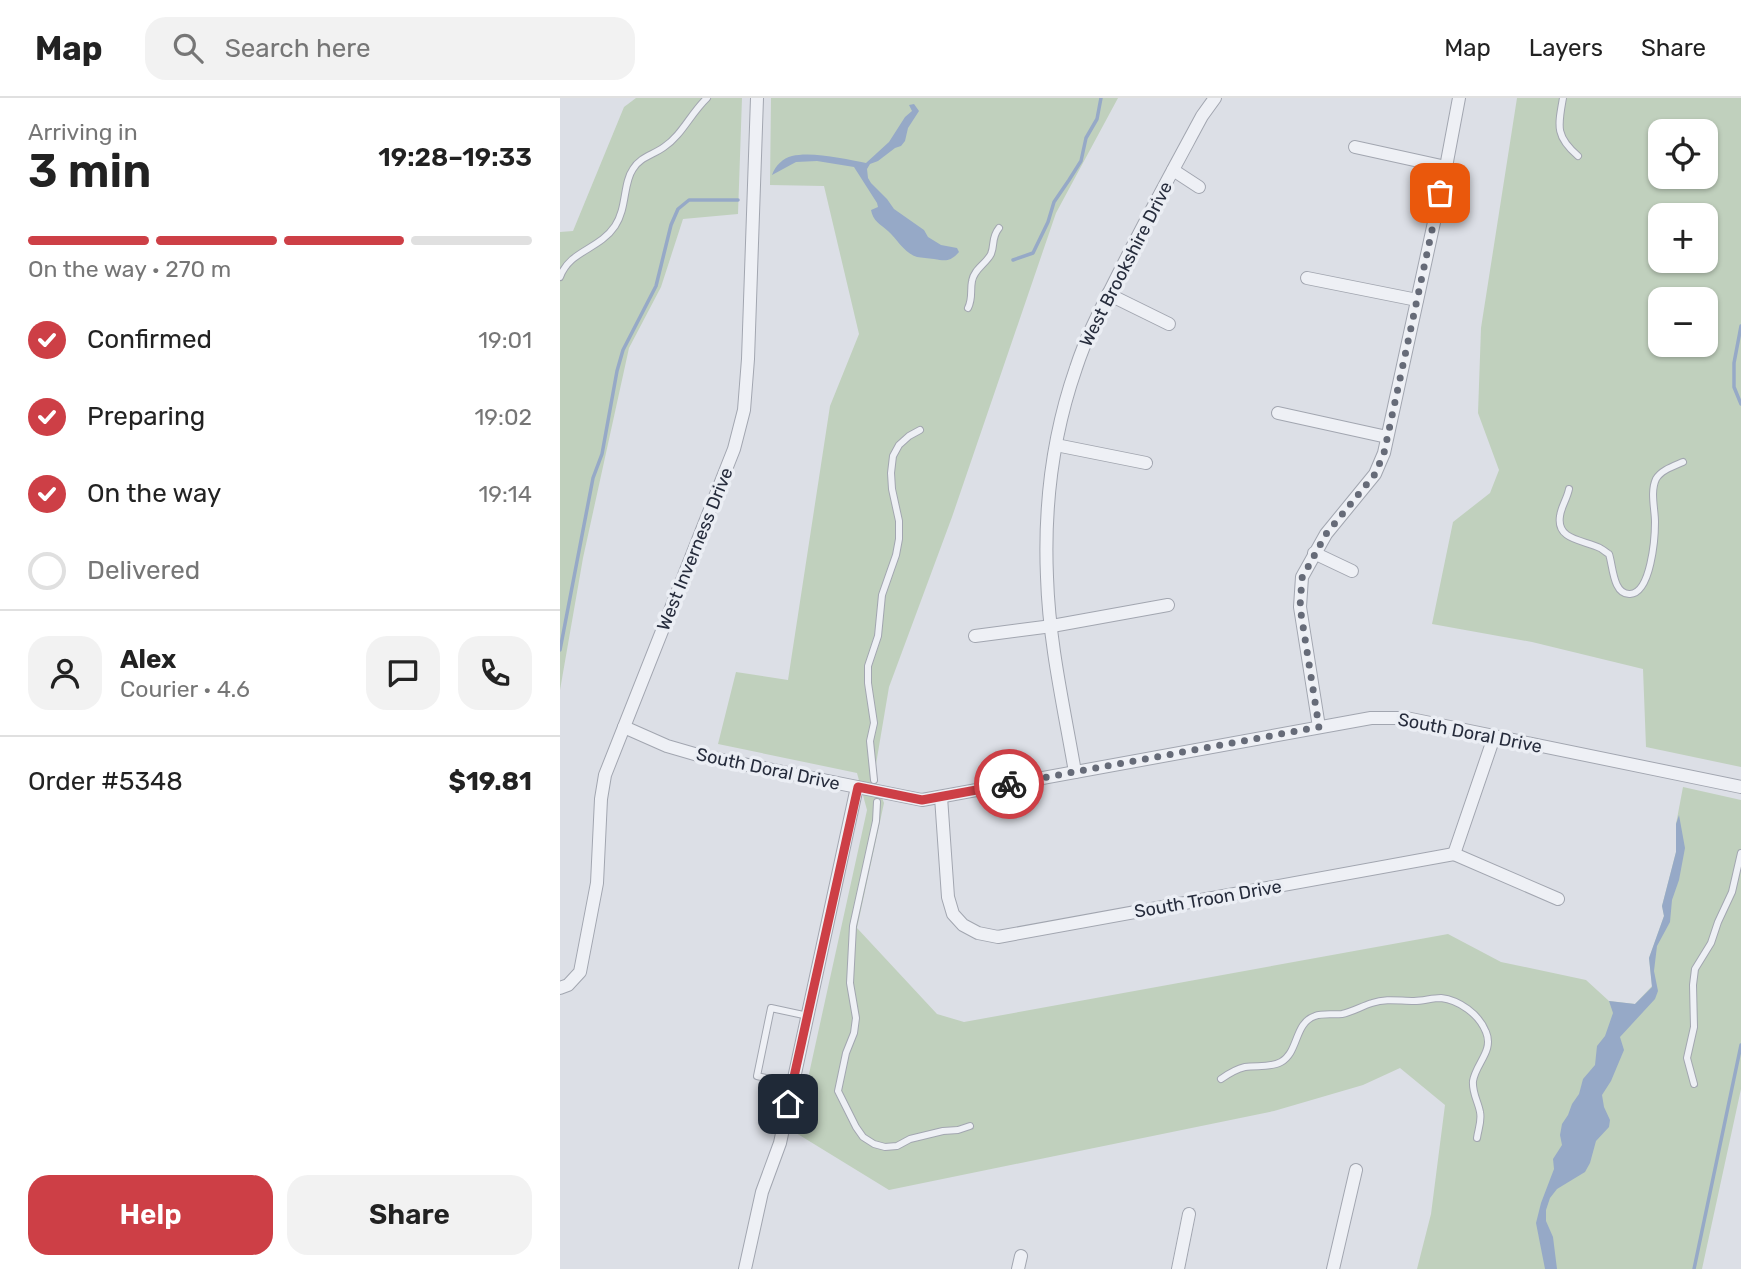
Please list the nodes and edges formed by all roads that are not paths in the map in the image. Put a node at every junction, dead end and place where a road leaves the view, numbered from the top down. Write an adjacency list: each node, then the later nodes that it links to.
1 (707, 98): 12 (lane)
2 (757, 98): 30 (street, West Inverness Drive)
3 (1215, 98): 9 (street, West Brookshire Drive)
4 (1459, 98): 8 (street)
5 (1563, 98): 7 (lane)
6 (1355, 147): 8 (street)
7 (1578, 156)
8 (1446, 166): 15 (street)
9 (1173, 170): 10 (street); 14 (street, West Brookshire Drive)
10 (1199, 187)
11 (999, 229): 16 (lane)
12 (560, 277)
13 (1307, 278): 15 (street)
14 (1108, 294): 17 (street); 21 (street, West Brookshire Drive)
15 (1417, 300): 20 (street)
16 (968, 308)
17 (1169, 324)
18 (1278, 414): 20 (street)
19 (920, 430): 34 (lane)
20 (1387, 438): 25 (street)
21 (1056, 445): 23 (street); 28 (street, West Brookshire Drive)
22 (1683, 462): 24 (lane)
23 (1146, 463)
24 (1569, 489)
25 (1314, 553): 26 (street); 31 (street)
26 (1352, 571)
27 (1168, 605): 28 (street)
28 (1052, 626): 29 (street); 33 (street, West Brookshire Drive)
29 (975, 636)
30 (624, 727): 35 (street, South Doral Drive); 42 (street, West Inverness Drive)
31 (1319, 727): 32 (street, South Doral Drive); 33 (street, South Doral Drive)
32 (1494, 737): 36 (street, South Doral Drive); 40 (street)
33 (1075, 772): 37 (street, South Doral Drive)
34 (874, 779)
35 (858, 787): 37 (street, South Doral Drive); 43 (street)
36 (1741, 787)
37 (941, 797): 40 (street, South Troon Drive)
38 (877, 802): 47 (lane)
39 (1741, 853): 46 (lane)
40 (1454, 854): 41 (street)
41 (1559, 900)
42 (564, 986)
43 (807, 1016): 45 (street); 45 (lane)
44 (1221, 1079): 48 (lane)
45 (793, 1084): 51 (street)
46 (1695, 1084)
47 (970, 1126)
48 (1477, 1138)
49 (1356, 1170): 53 (street)
50 (1189, 1214): 52 (street)
51 (745, 1269)
52 (1178, 1269)
53 (1333, 1269)

